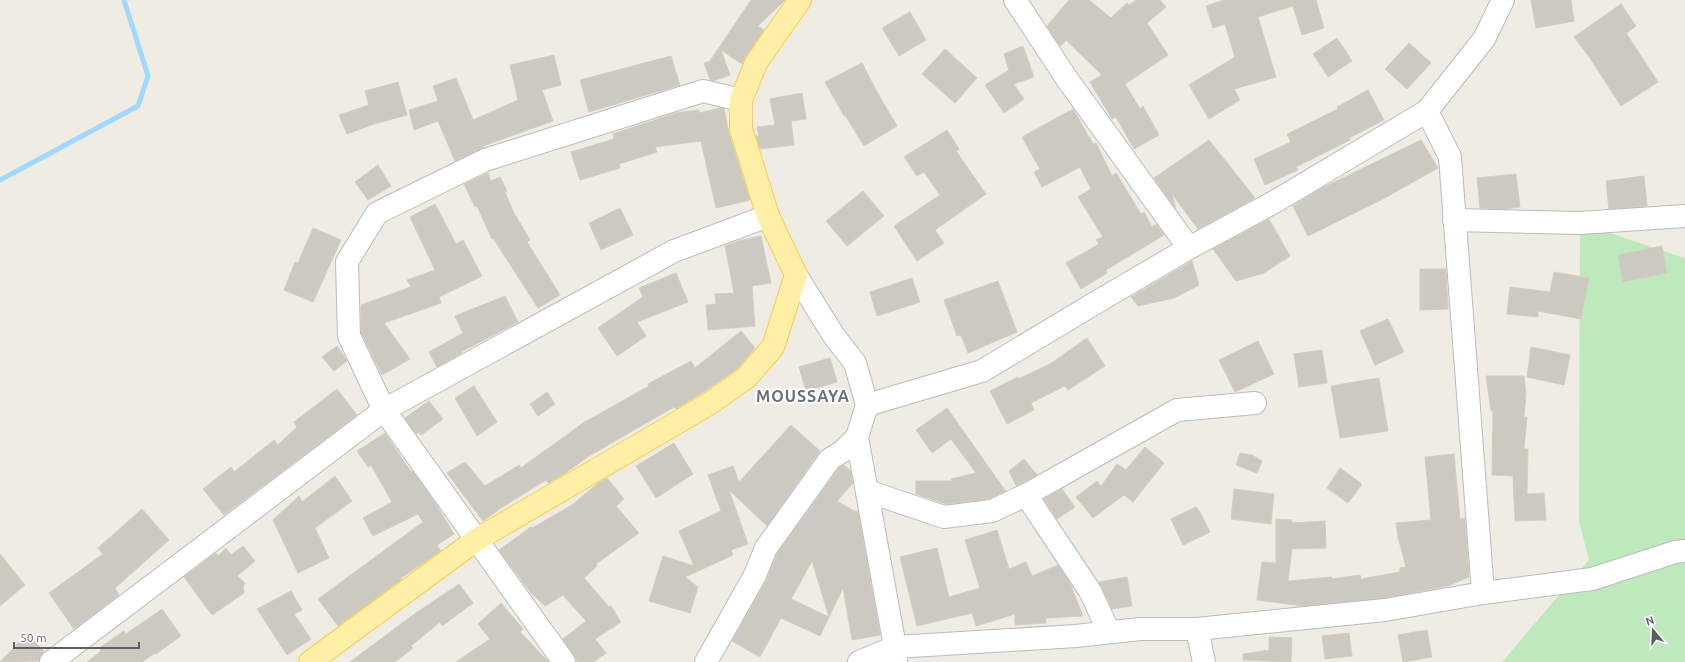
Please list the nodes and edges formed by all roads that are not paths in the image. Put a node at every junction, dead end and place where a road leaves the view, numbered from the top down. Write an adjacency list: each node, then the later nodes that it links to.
1 (800, 0): 4 (main road)
2 (1015, 0): 9 (street)
3 (1503, 0): 5 (street)
4 (741, 100): 6 (main road); 13 (street)
5 (1427, 111): 8 (street); 9 (street)
6 (768, 216): 10 (main road); 13 (street)
7 (1685, 216): 8 (street)
8 (1454, 220): 19 (street)
9 (1189, 248): 12 (street)
10 (796, 275): 12 (street); 17 (main road)
11 (1254, 403): 16 (street)
12 (868, 405): 14 (street)
13 (384, 410): 17 (street); 23 (street)
14 (857, 437): 15 (street); 26 (street)
15 (867, 491): 16 (street); 22 (street)
16 (1026, 496): 21 (street)
17 (476, 540): 24 (main road); 25 (street)
18 (1685, 551): 19 (street)
19 (1483, 593): 20 (street)
20 (1197, 629): 21 (street); 28 (street)
21 (1109, 632): 22 (street)
22 (896, 655): 27 (street)
23 (51, 662)
24 (310, 662)
25 (564, 662)
26 (706, 662)
27 (859, 662)
28 (1204, 662)

